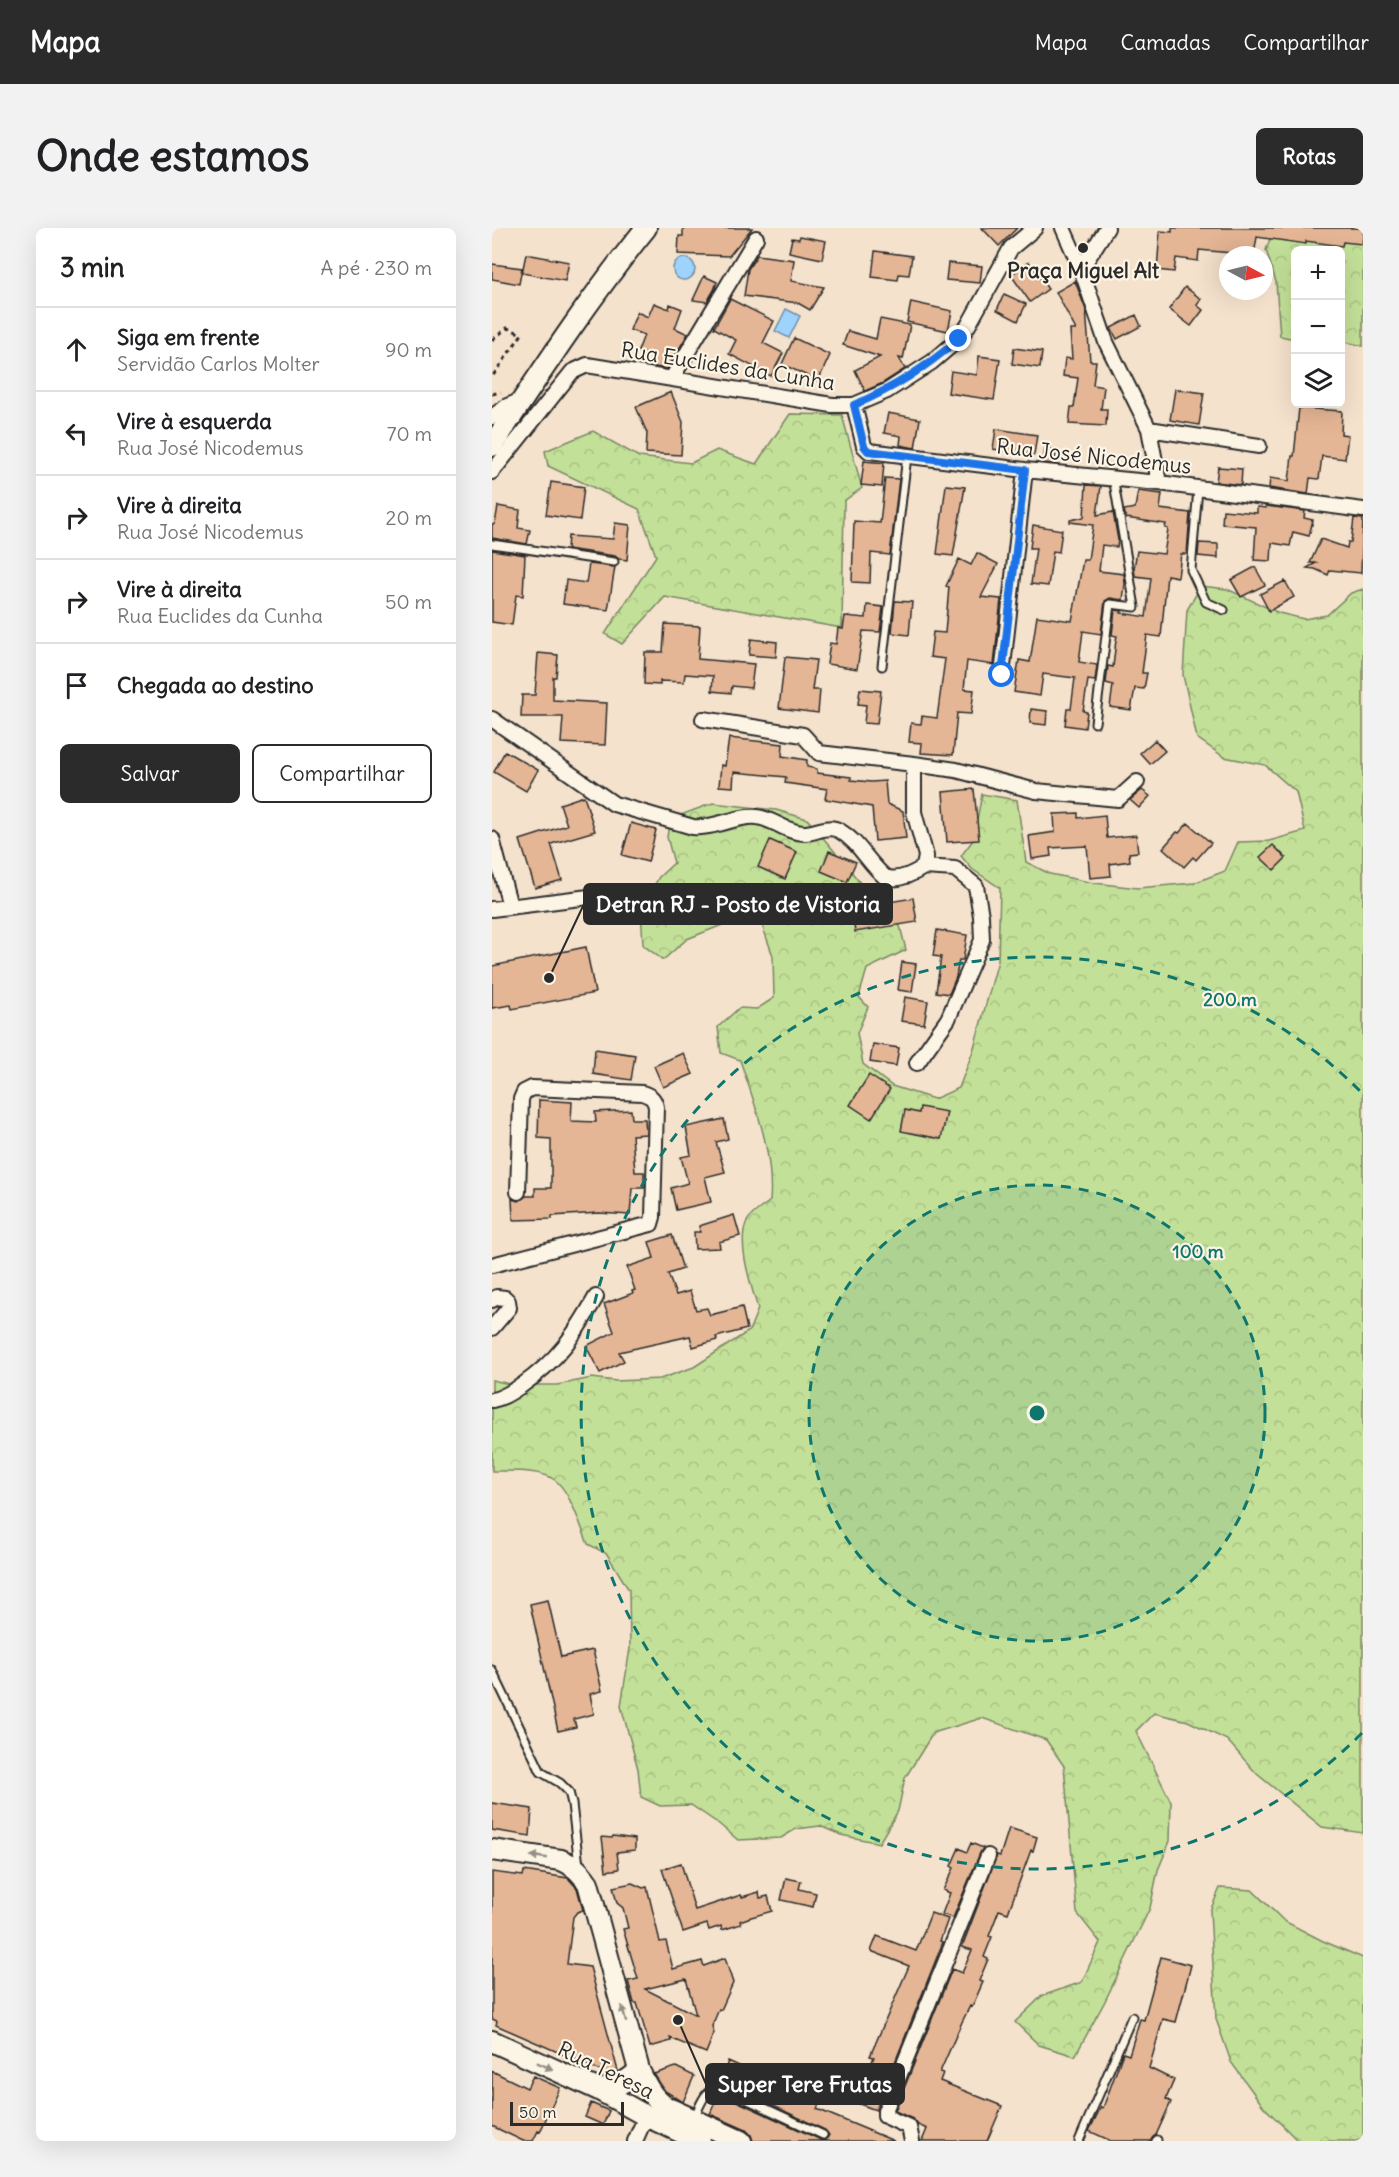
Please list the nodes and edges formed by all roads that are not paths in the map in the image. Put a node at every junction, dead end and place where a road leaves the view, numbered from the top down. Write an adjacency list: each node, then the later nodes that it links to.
1 (646, 228): 8 (main road)
2 (1035, 228): 9 (street, Rua Euclides da Cunha)
3 (1063, 228): 6 (street)
4 (1107, 228): 6 (street)
5 (756, 238): 7 (street)
6 (1081, 269): 11 (street)
7 (672, 378): 9 (street, Rua Euclides da Cunha); 16 (street, Rua Euclides da Cunha)
8 (522, 400): 10 (street); 12 (main road)
9 (854, 405): 14 (street, Rua José Nicodemus)
10 (492, 417)
11 (1149, 429): 13 (street); 18 (street)
12 (492, 446)
13 (1259, 446)
14 (907, 456): 15 (street, Rua José Nicodemus); 24 (lane)
15 (1025, 470): 17 (street, Rua José Nicodemus); 25 (street)
16 (492, 472)
17 (1113, 477): 18 (street, Rua José Nicodemus); 28 (lane)
18 (1159, 483): 19 (street, Rua José Nicodemus)
19 (1198, 489): 20 (street, Rua José Nicodemus); 23 (lane)
20 (1363, 510)
21 (492, 544): 22 (lane)
22 (614, 562)
23 (1224, 610)
24 (882, 666)
25 (1002, 675)
26 (492, 719): 32 (street)
27 (703, 719): 29 (street)
28 (1095, 723)
29 (914, 764): 30 (street); 32 (street)
30 (1137, 782)
31 (492, 839): 34 (street)
32 (924, 867): 36 (street)
33 (589, 897): 34 (street)
34 (510, 906): 35 (street)
35 (492, 909)
36 (917, 1063)
37 (518, 1192): 38 (street)
38 (492, 1265)
39 (596, 1297): 42 (street)
40 (492, 1300): 41 (street)
41 (492, 1328)
42 (492, 1400)
43 (492, 1670): 46 (lane)
44 (492, 1850): 46 (main road, one-way to 44)
45 (988, 1856): 58 (street)
46 (580, 1871): 49 (main road, Rua Teresa, one-way to 46)
47 (1132, 2017): 59 (lane)
48 (492, 2041): 50 (main road, Rua Teresa, one-way to 50)
49 (639, 2070): 50 (main road); 52 (main road, Rua Teresa)
50 (599, 2090): 51 (main road, Rua Teresa)
51 (646, 2116): 53 (main road, Rua Teresa); 55 (street)
52 (693, 2120): 54 (lane); 57 (main road, Rua Teresa)
53 (673, 2135): 56 (main road, Rua Teresa)
54 (823, 2135)
55 (635, 2141)
56 (700, 2141)
57 (741, 2141)
58 (912, 2141)
59 (1079, 2141)

